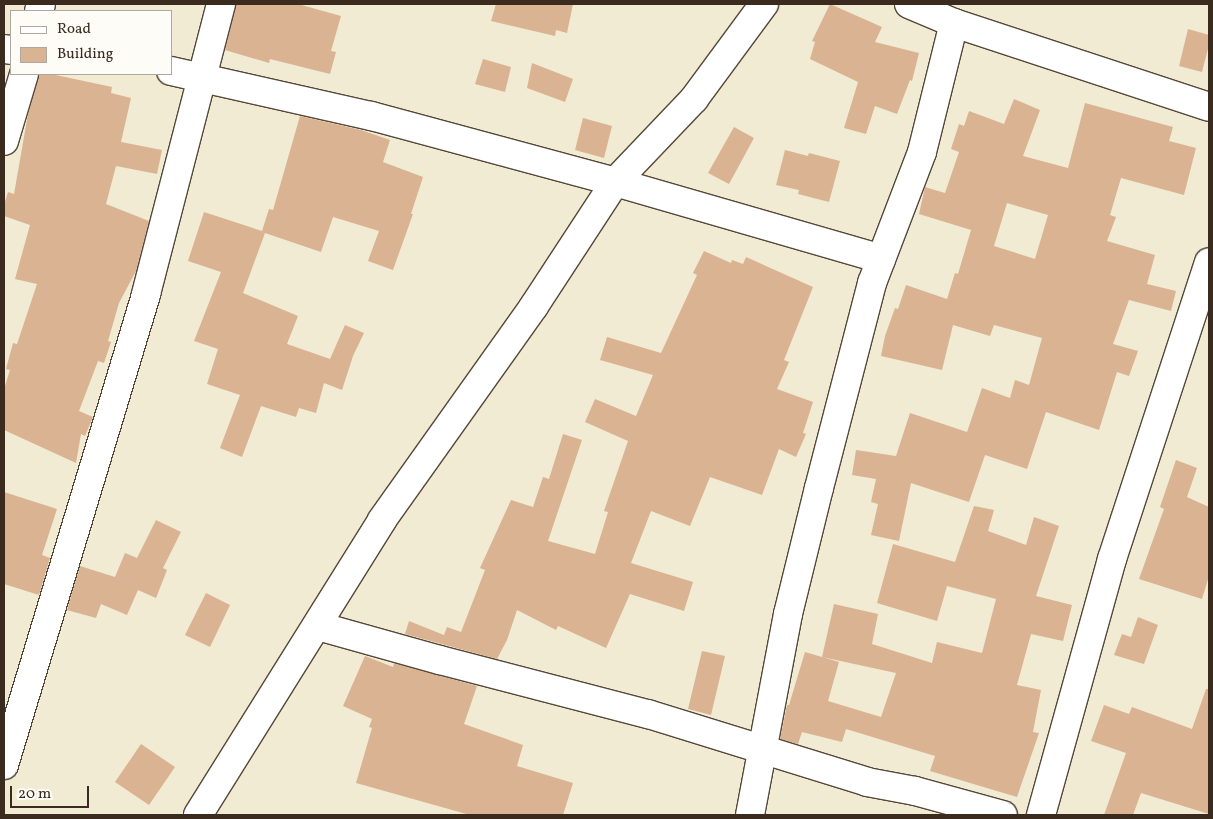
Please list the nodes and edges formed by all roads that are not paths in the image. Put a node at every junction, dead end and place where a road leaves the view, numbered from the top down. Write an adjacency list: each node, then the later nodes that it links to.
1 (221, 4): 7 (street)
2 (764, 4): 10 (street)
3 (910, 4): 4 (street)
4 (954, 23): 8 (street); 11 (street)
5 (172, 71): 7 (street)
6 (24, 75): 9 (street)
7 (203, 78): 10 (street); 15 (street)
8 (1209, 107)
9 (4, 141)
10 (615, 182): 11 (street); 13 (street)
11 (881, 259): 14 (street)
12 (1209, 262): 19 (street)
13 (318, 626): 14 (street); 16 (street)
14 (762, 750): 17 (street); 18 (street)
15 (4, 765)
16 (198, 815)
17 (750, 815)
18 (1003, 815)
19 (1041, 815)

